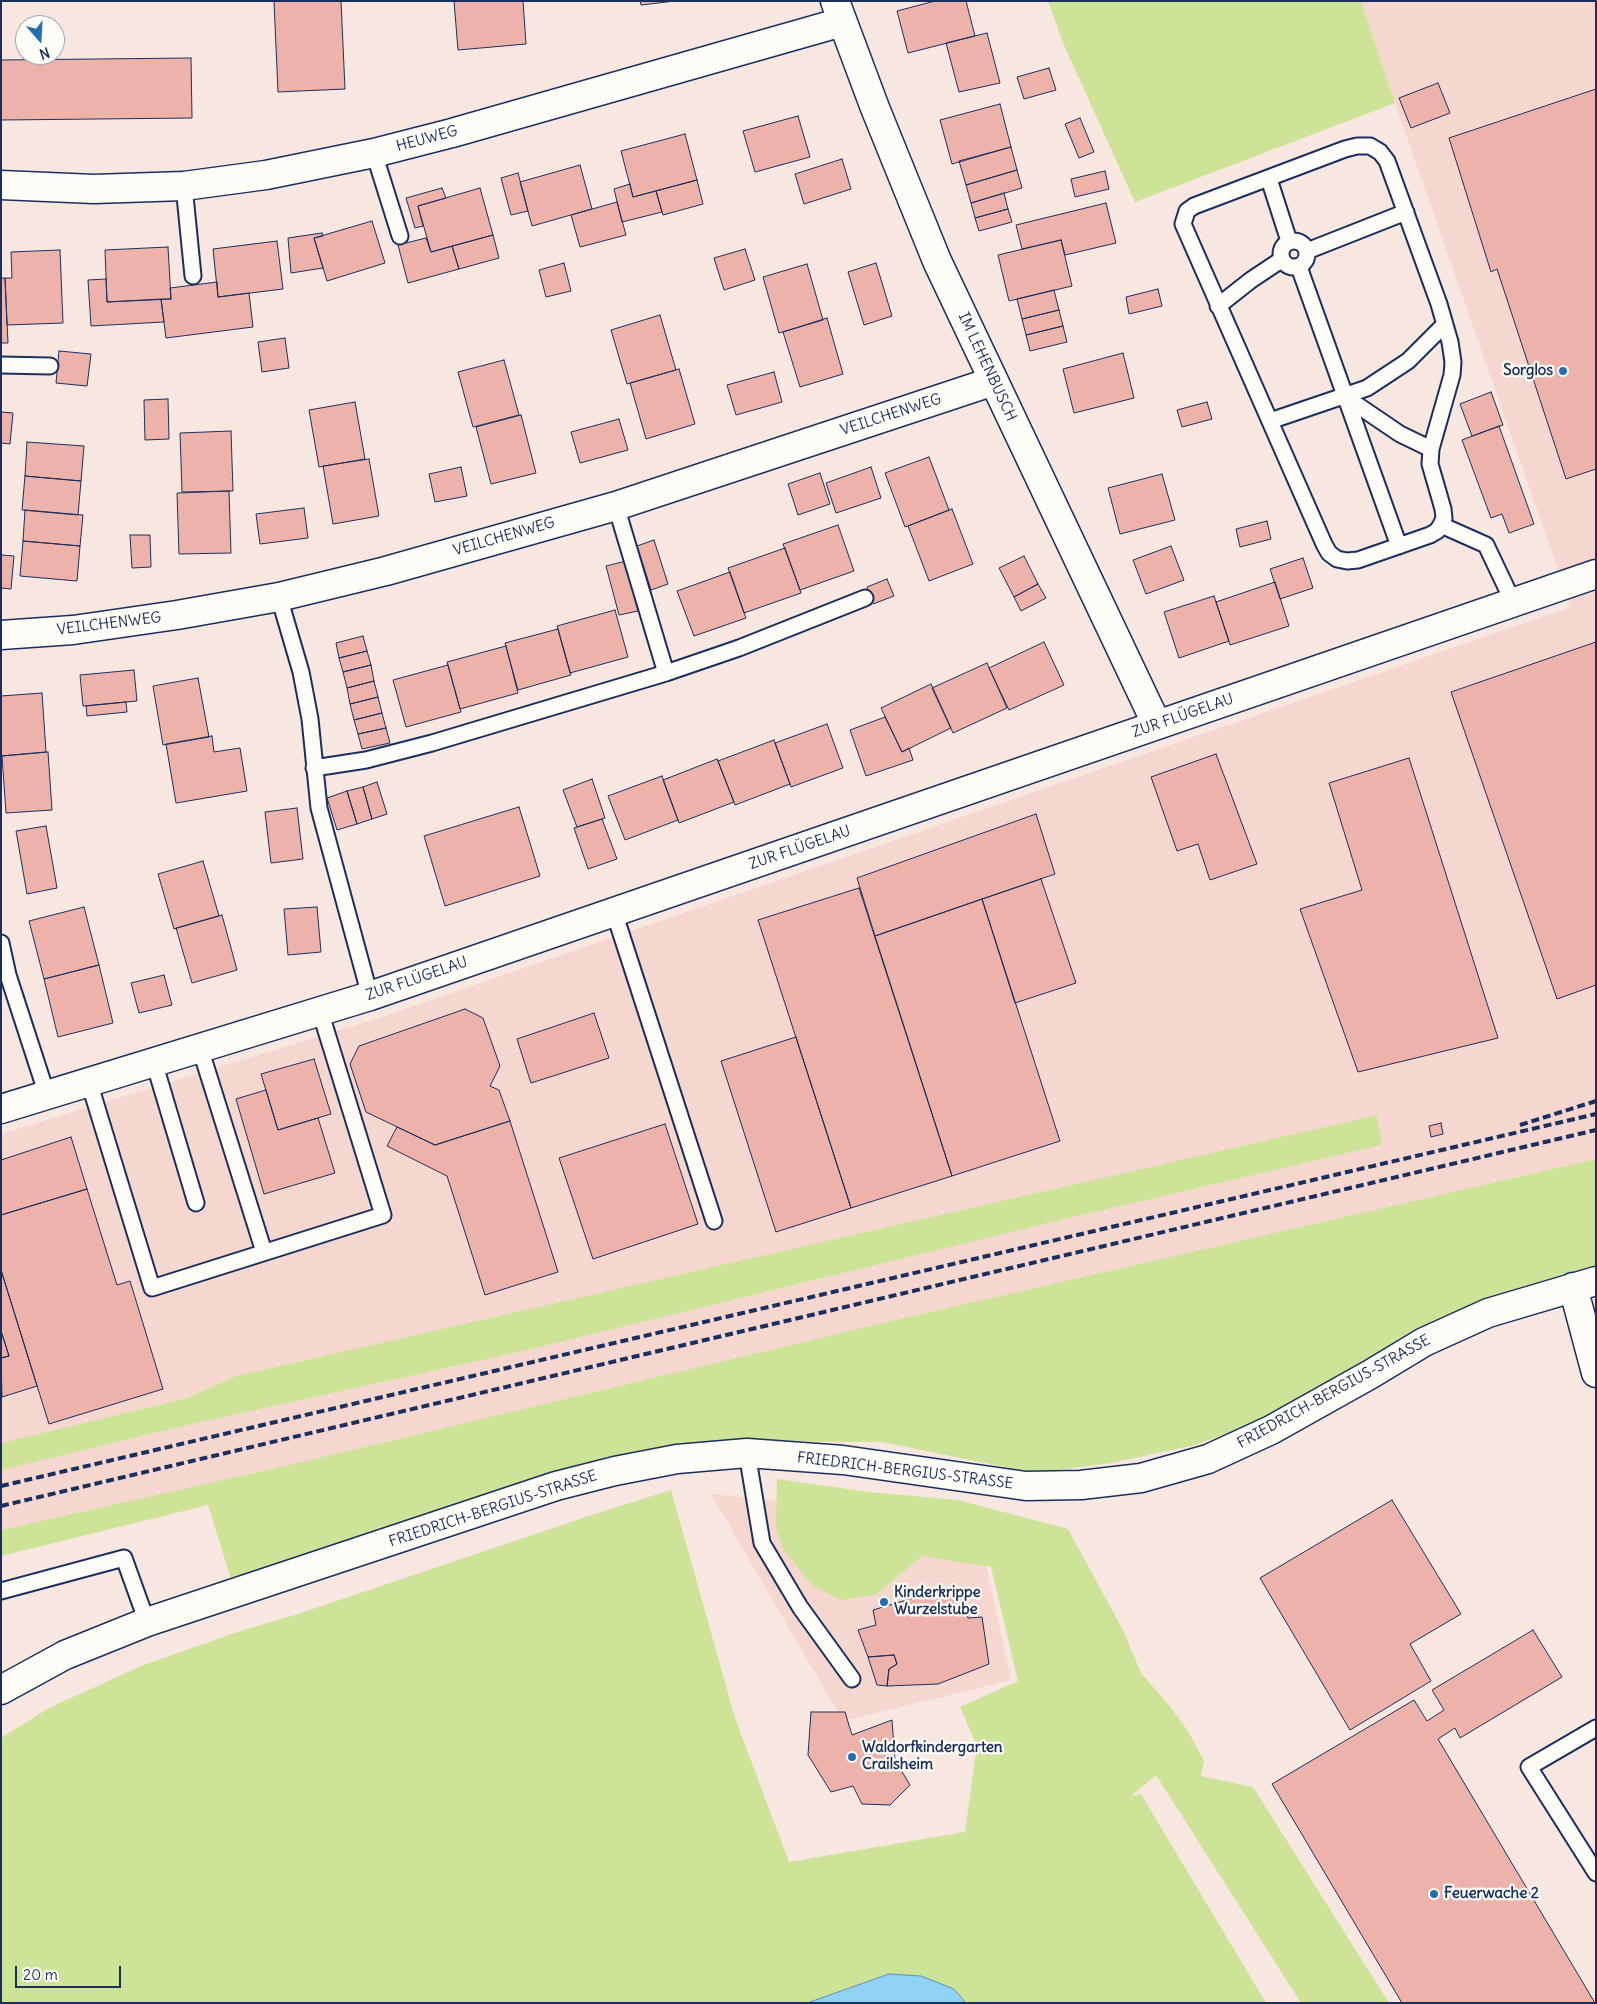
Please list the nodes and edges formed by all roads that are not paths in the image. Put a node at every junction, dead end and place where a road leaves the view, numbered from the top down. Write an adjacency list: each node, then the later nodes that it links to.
1 (838, 12): 2 (street, HEUWEG); 17 (street, IM LEHENBUSCH)
2 (374, 153): 5 (street, HEUWEG); 7 (lane)
3 (1269, 179): 6 (lane); 8 (lane); 13 (lane)
4 (1, 185): 5 (street, HEUWEG)
5 (184, 186): 12 (lane)
6 (1406, 212): 9 (lane); 14 (lane)
7 (400, 236)
8 (1289, 241): 9 (lane); 10 (lane)
9 (1307, 251): 11 (lane)
10 (1281, 260): 11 (lane); 13 (lane)
11 (1299, 267): 18 (lane)
12 (193, 276)
13 (1218, 306): 19 (lane)
14 (1444, 324): 18 (lane); 20 (lane)
15 (1, 365): 16 (lane)
16 (50, 366)
17 (994, 381): 21 (street, VEILCHENWEG); 30 (street, IM LEHENBUSCH)
18 (1344, 396): 19 (lane); 20 (lane); 23 (lane)
19 (1270, 421): 23 (lane)
20 (1431, 449): 22 (lane)
21 (616, 506): 25 (street, VEILCHENWEG); 29 (lane)
22 (1441, 526): 23 (lane); 27 (lane)
23 (1399, 546)
24 (1596, 574): 27 (street, ZUR FLÜGELAU)
25 (279, 597): 28 (street, VEILCHENWEG); 31 (lane)
26 (865, 598): 29 (lane)
27 (1513, 602): 30 (street, ZUR FLÜGELAU)
28 (1, 635)
29 (666, 673): 31 (lane)
30 (1157, 725): 32 (street, ZUR FLÜGELAU)
31 (314, 768): 34 (lane)
32 (614, 912): 34 (street, ZUR FLÜGELAU); 42 (lane)
33 (1, 943): 39 (lane)
34 (370, 996): 35 (street, ZUR FLÜGELAU)
35 (320, 1011): 36 (street, ZUR FLÜGELAU); 43 (lane)
36 (200, 1048): 37 (street, ZUR FLÜGELAU); 43 (lane)
37 (154, 1062): 38 (street, ZUR FLÜGELAU); 41 (lane)
38 (89, 1082): 39 (street, ZUR FLÜGELAU); 43 (lane)
39 (47, 1095): 40 (street, ZUR FLÜGELAU)
40 (1, 1109)
41 (196, 1202)
42 (714, 1220)
43 (264, 1252)
44 (1585, 1284): 45 (street); 46 (street, FRIEDRICH-BERGIUS-STRASSE)
45 (1596, 1373)
46 (747, 1454): 48 (street, FRIEDRICH-BERGIUS-STRASSE); 49 (lane)
47 (1, 1591): 48 (lane)
48 (147, 1622): 50 (street, FRIEDRICH-BERGIUS-STRASSE)
49 (852, 1679)
50 (1, 1690)
51 (1596, 1728): 52 (lane)
52 (1596, 1873)

